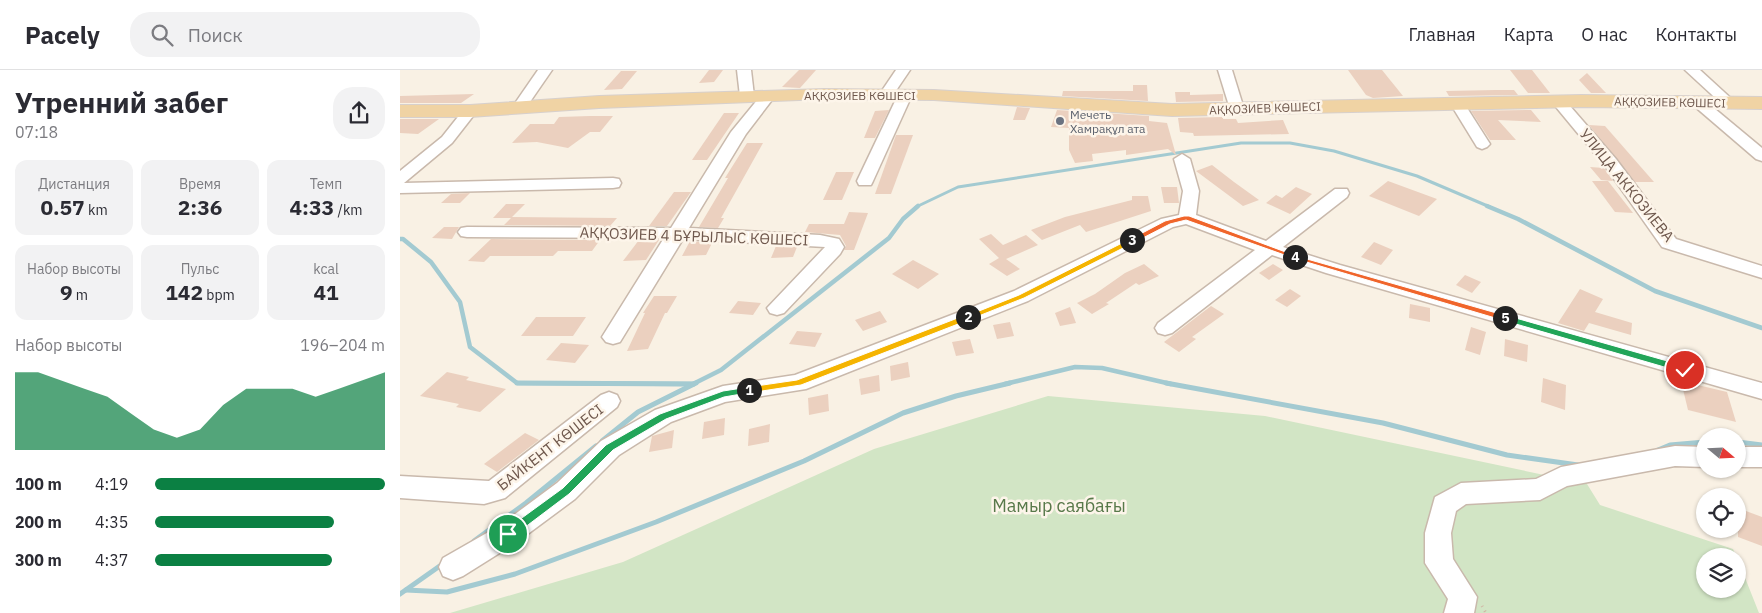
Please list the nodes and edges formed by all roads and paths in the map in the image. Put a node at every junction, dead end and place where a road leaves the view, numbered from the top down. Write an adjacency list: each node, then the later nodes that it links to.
1 (545, 70): 15 (street)
2 (744, 70): 8 (street)
3 (903, 70): 6 (street)
4 (1224, 70): 16 (street)
5 (1692, 70): 12 (street)
6 (886, 95): 7 (main road, АҚҚОЗИЕВ КӨШЕСІ); 9 (main road, АҚҚОЗИЕВ КӨШЕСІ)
7 (905, 95): 16 (main road, АҚҚОЗИЕВ КӨШЕСІ); 23 (street)
8 (747, 96): 9 (main road, АҚҚОЗИЕВ КӨШЕСІ); 15 (main road, АҚҚОЗИЕВ КӨШЕСІ)
9 (768, 96): 29 (street)
10 (1558, 101): 11 (main road, АҚҚОЗИЕВ КӨШЕСІ); 13 (main road, АҚҚОЗИЕВ КӨШЕСІ); 31 (street, УЛИЦА АККОЗИЕВА)
11 (1698, 102): 12 (main road, АҚҚОЗИЕВ КӨШЕСІ); 20 (street)
12 (1728, 102): 14 (main road, АҚҚОЗИЕВ КӨШЕСІ)
13 (1458, 103): 16 (main road, АҚҚОЗИЕВ КӨШЕСІ); 19 (street)
14 (1762, 103)
15 (518, 109): 18 (main road, АҚҚОЗИЕВ КӨШЕСІ)
16 (1237, 109)
17 (400, 111): 18 (main road, АҚҚОЗИЕВ КӨШЕСІ)
18 (470, 111): 22 (street)
19 (1482, 144)
20 (1762, 156)
21 (1182, 159): 27 (street)
22 (400, 178)
23 (865, 181)
24 (613, 182): 25 (street)
25 (400, 188)
26 (1341, 193): 30 (street)
27 (1187, 218): 30 (street); 41 (street)
28 (467, 232): 29 (street, АҚҚОЗИЕВ 4 БҰРЫЛЫС КӨШЕСІ)
29 (677, 233): 32 (street, АҚҚОЗИЕВ 4 БҰРЫЛЫС КӨШЕСІ); 34 (street)
30 (1268, 248): 33 (street); 35 (street)
31 (1762, 272)
32 (777, 308)
33 (1165, 328)
34 (613, 337)
35 (1762, 391)
36 (609, 401): 40 (street, БАЙКЕНТ КӨШЕСІ)
37 (1696, 456): 42 (street)
38 (1746, 457): 39 (street)
39 (1762, 457)
40 (400, 488)
41 (453, 567)
42 (1459, 613)

